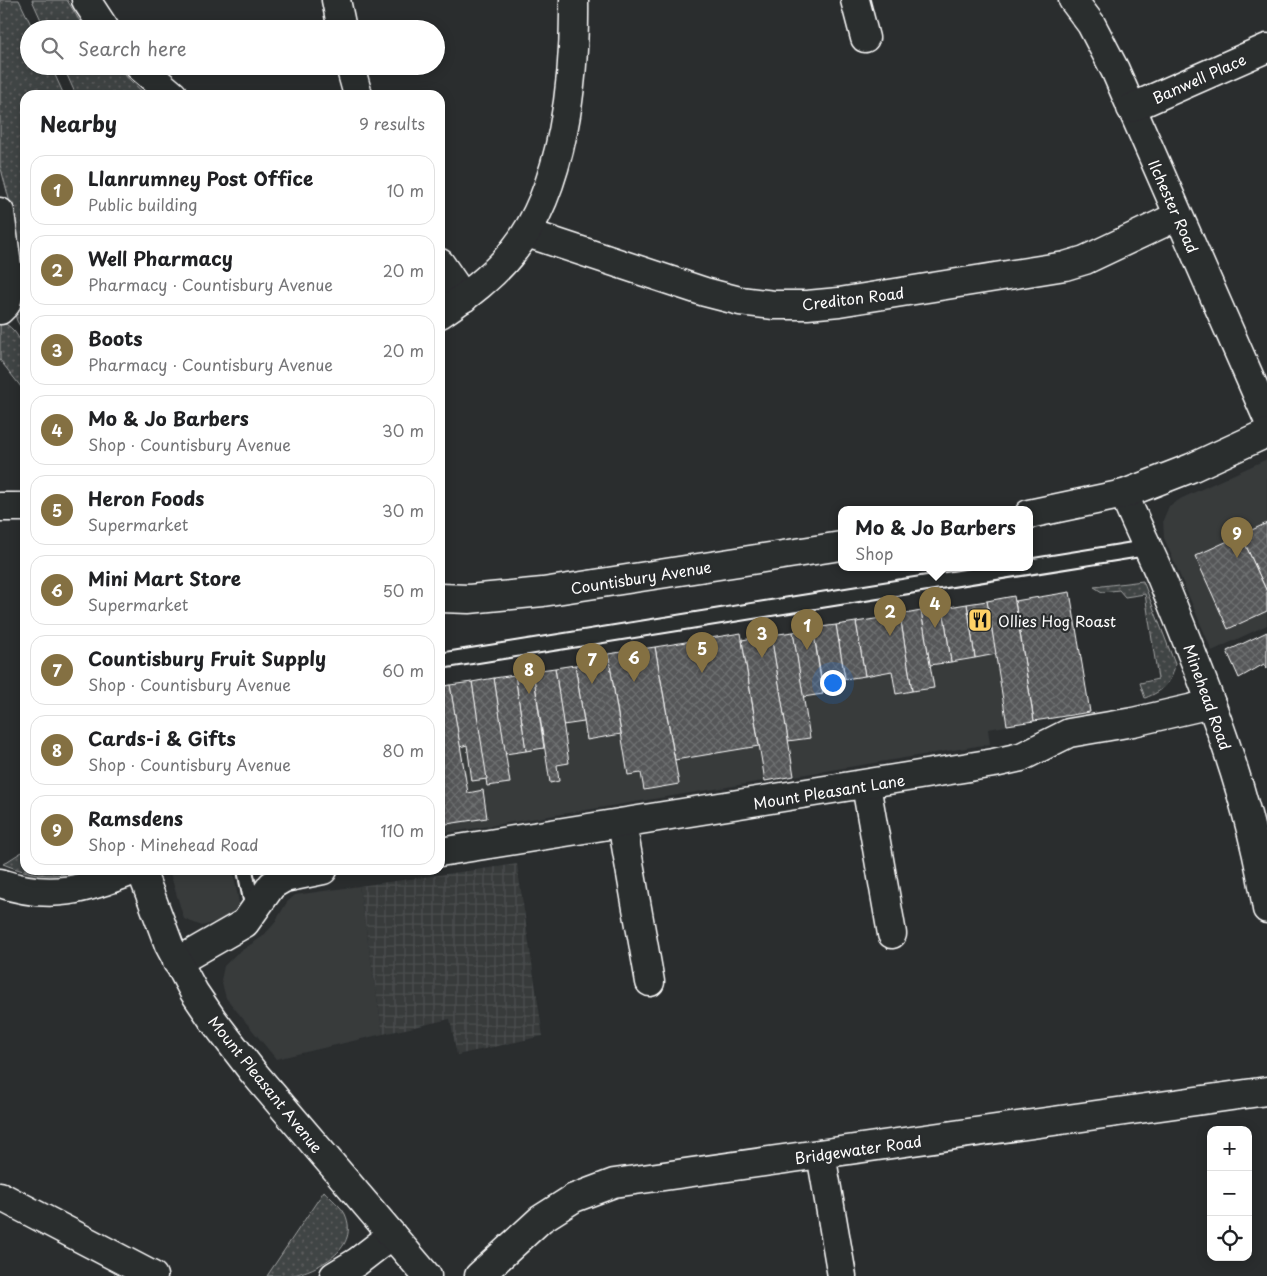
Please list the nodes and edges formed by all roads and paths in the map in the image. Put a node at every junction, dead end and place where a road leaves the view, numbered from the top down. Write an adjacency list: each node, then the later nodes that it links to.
1 (86, 0): 6 (street)
2 (336, 0): 7 (street)
3 (574, 0): 17 (street)
4 (855, 0): 8 (street)
5 (1073, 0): 14 (street, Ilchester Road)
6 (99, 20)
7 (340, 20)
8 (865, 38)
9 (1267, 48): 14 (street, Banwell Place)
10 (150, 75): 12 (street)
11 (352, 75): 13 (street)
12 (167, 90)
13 (357, 90)
14 (1131, 108): 16 (street, Ilchester Road)
15 (0, 212): 20 (street)
16 (1178, 216): 17 (street, Crediton Road); 22 (street, Ilchester Road)
17 (527, 233): 19 (street)
18 (445, 270): 19 (street)
19 (464, 298): 21 (street)
20 (0, 310)
21 (445, 311)
22 (1267, 417)
23 (1267, 434): 24 (street)
24 (1124, 494): 27 (street); 29 (street, Minehead Road)
25 (0, 507): 26 (street)
26 (20, 507)
27 (1033, 513)
28 (838, 546): 32 (street, Countisbury Avenue)
29 (1146, 548): 30 (lane); 34 (street, Minehead Road)
30 (1033, 566)
31 (1002, 571): 33 (lane)
32 (445, 598)
33 (445, 660)
34 (1211, 704): 35 (street, Mount Pleasant Lane); 37 (street, Minehead Road)
35 (866, 785): 36 (street, Mount Pleasant Lane); 46 (street)
36 (622, 824): 38 (street, Mount Pleasant Lane); 48 (street)
37 (1261, 846): 44 (street, Minehead Road)
38 (445, 851)
39 (119, 875): 43 (street)
40 (143, 875): 47 (street, Mount Pleasant Avenue)
41 (246, 875): 45 (lane)
42 (299, 875): 45 (street)
43 (0, 883)
44 (1267, 909)
45 (254, 911): 47 (street)
46 (892, 934)
47 (177, 962): 52 (street, Mount Pleasant Avenue)
48 (650, 982)
49 (1267, 1091): 50 (street, Bridgewater Road)
50 (821, 1154): 56 (street, Bridgewater Road); 57 (street)
51 (0, 1196): 53 (street)
52 (392, 1235): 54 (street); 55 (street, Mount Pleasant Avenue)
53 (153, 1276)
54 (334, 1276)
55 (427, 1276)
56 (479, 1276)
57 (842, 1276)

